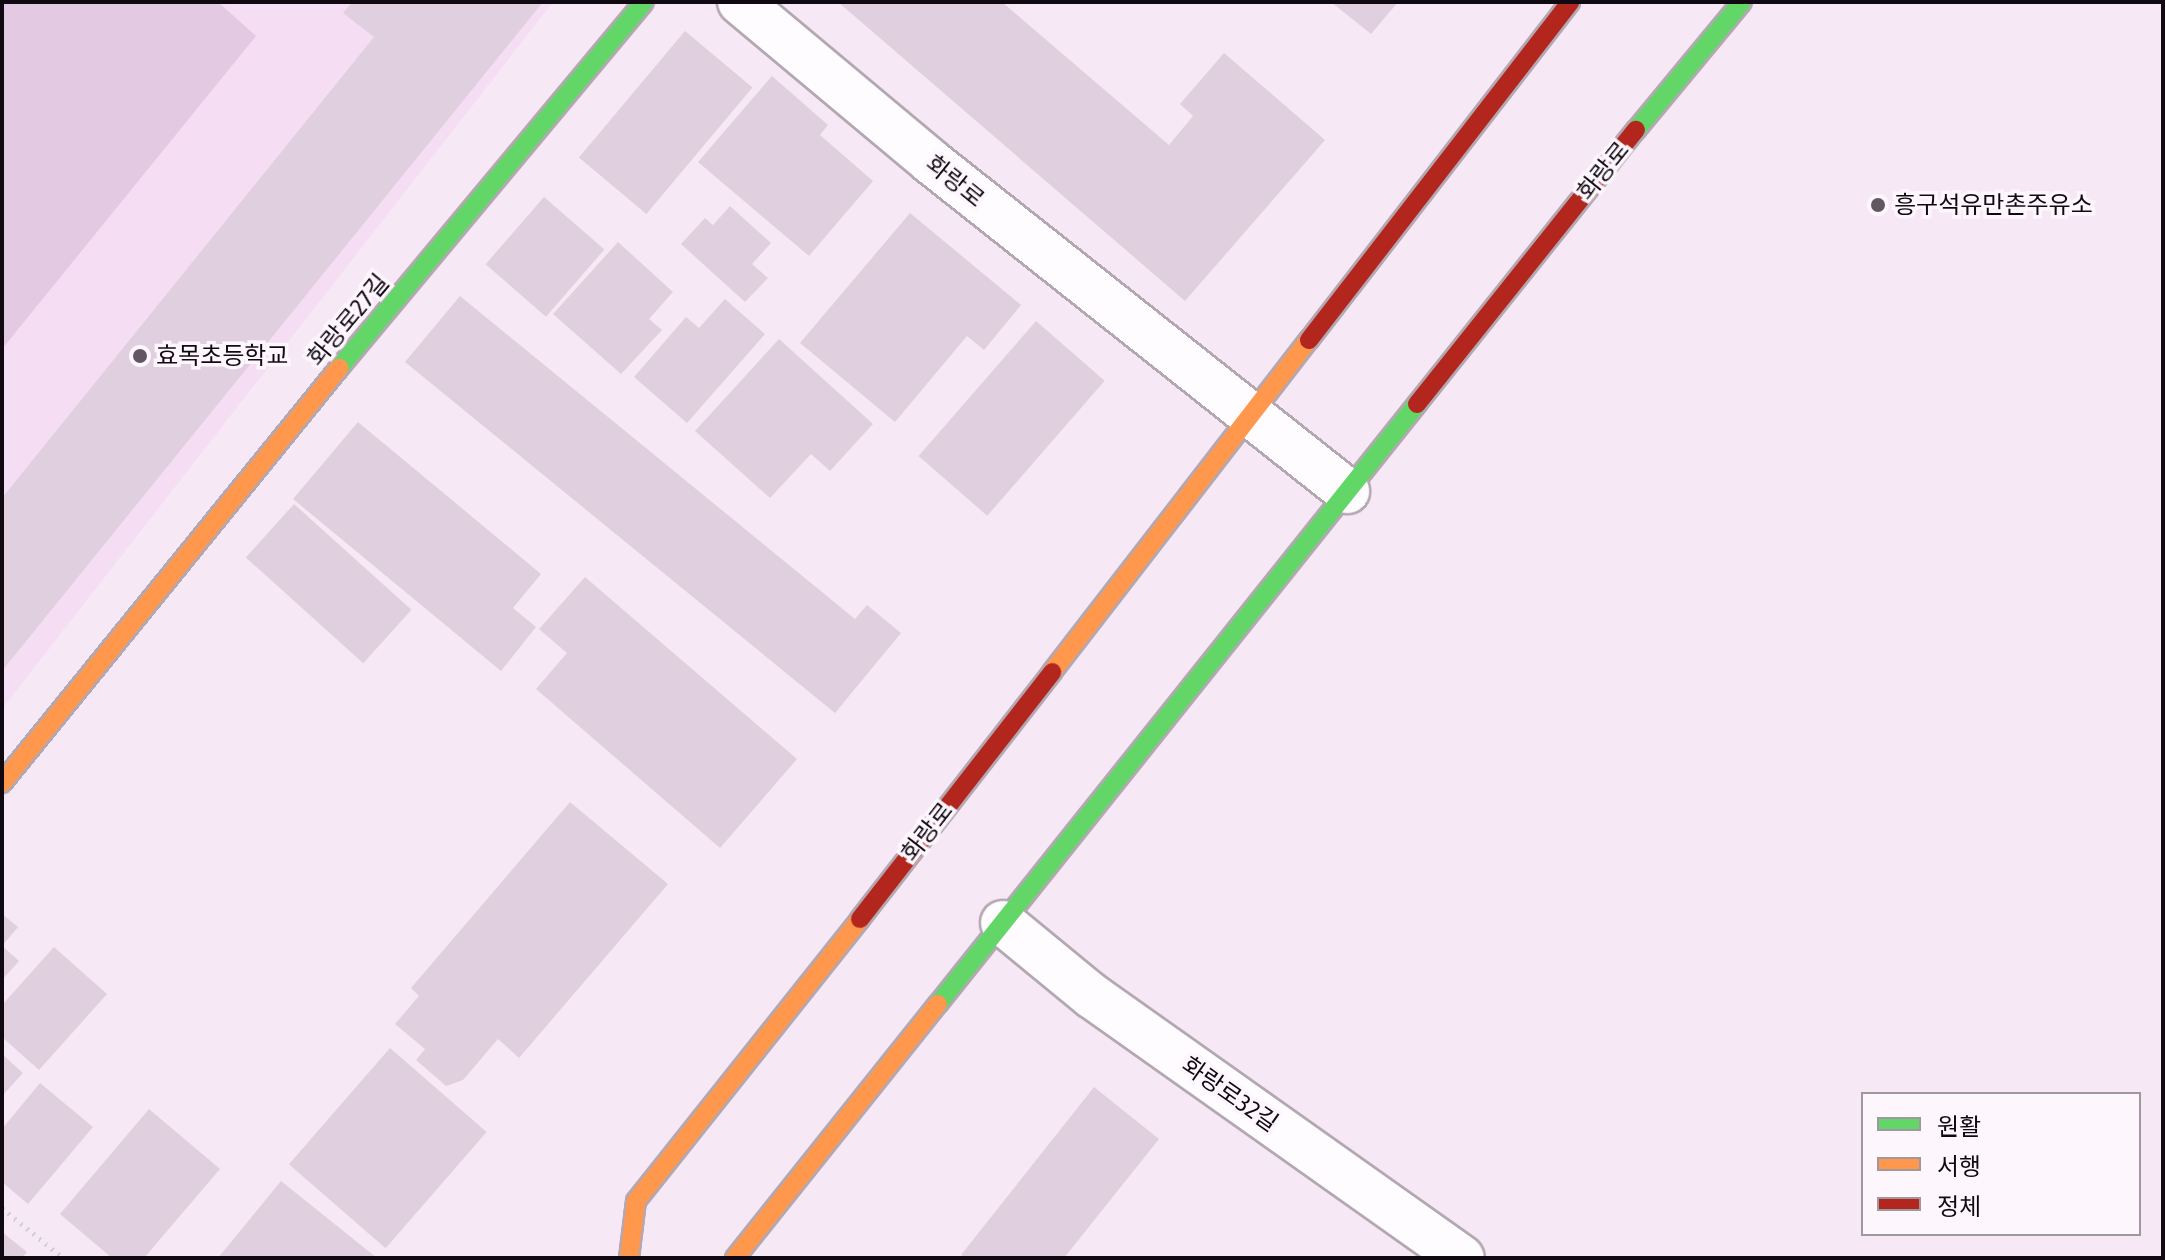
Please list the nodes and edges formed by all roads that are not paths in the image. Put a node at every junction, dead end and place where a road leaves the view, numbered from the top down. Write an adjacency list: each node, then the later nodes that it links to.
1 (644, 2): 7 (main road, 화랑로27길)
2 (740, 2): 5 (street, 화랑로)
3 (1570, 2): 5 (main road, 화랑로)
4 (1742, 2): 6 (main road, 화랑로)
5 (1250, 415): 6 (street, 화랑로); 9 (main road, 화랑로)
6 (1347, 491): 8 (main road, 화랑로)
7 (2, 783)
8 (1003, 923): 10 (main road, 화랑로); 11 (street, 화랑로32길)
9 (629, 1258)
10 (735, 1258)
11 (1462, 1258)

